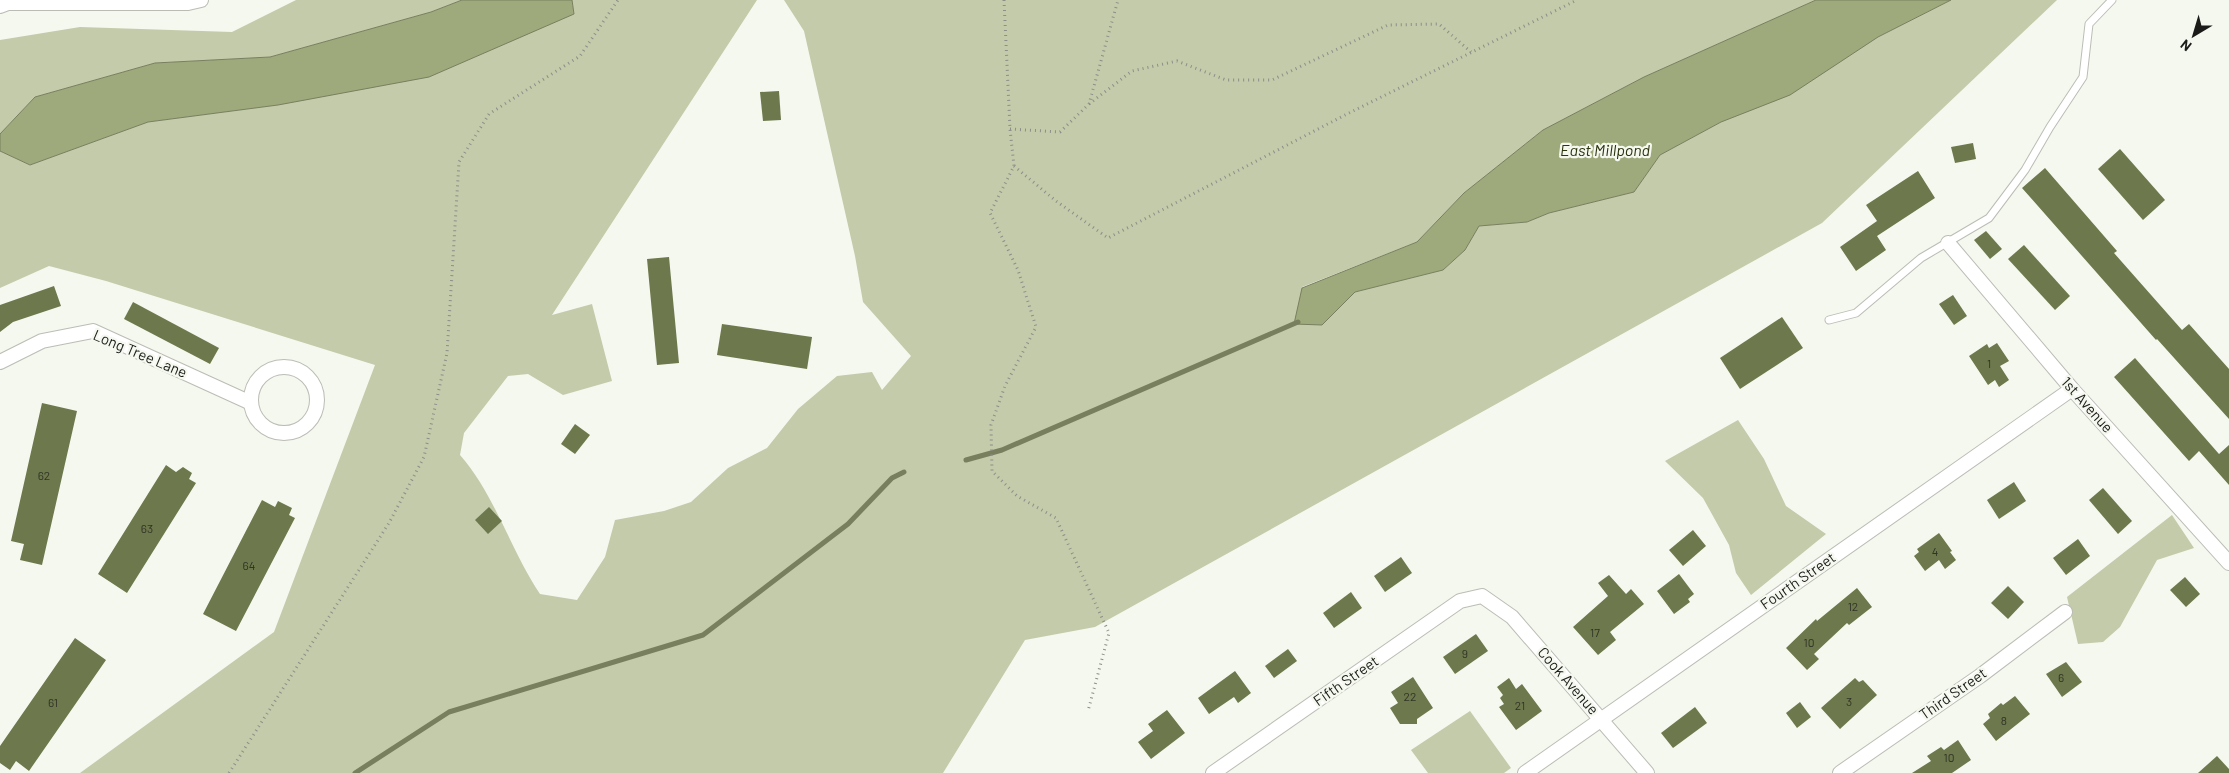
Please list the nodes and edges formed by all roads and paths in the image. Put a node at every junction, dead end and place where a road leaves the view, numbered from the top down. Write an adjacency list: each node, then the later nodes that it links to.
1 (201, 0): 7 (street)
2 (618, 0): 22 (path)
3 (1118, 0): 9 (path)
4 (1576, 0): 8 (path)
5 (2112, 0): 12 (lane)
6 (1003, 1): 10 (path)
7 (0, 6)
8 (1471, 52): 9 (path); 11 (path)
9 (1089, 104): 10 (path)
10 (1010, 129): 11 (path)
11 (1014, 166): 20 (path)
12 (1948, 243): 13 (lane); 15 (street, 1st Avenue)
13 (1829, 320)
14 (0, 362): 16 (street, Long Tree Lane)
15 (2072, 390): 17 (street, 1st Avenue); 21 (street, Fourth Street)
16 (251, 403): 16 (street)
17 (2229, 563)
18 (1482, 596): 21 (street, Cook Avenue); 23 (street, Fifth Street)
19 (2065, 612): 26 (street, Third Street)
20 (1088, 712)
21 (1600, 719): 24 (street, Fourth Street); 25 (street, Cook Avenue)
22 (229, 773)
23 (1213, 773)
24 (1525, 773)
25 (1647, 773)
26 (1840, 773)

